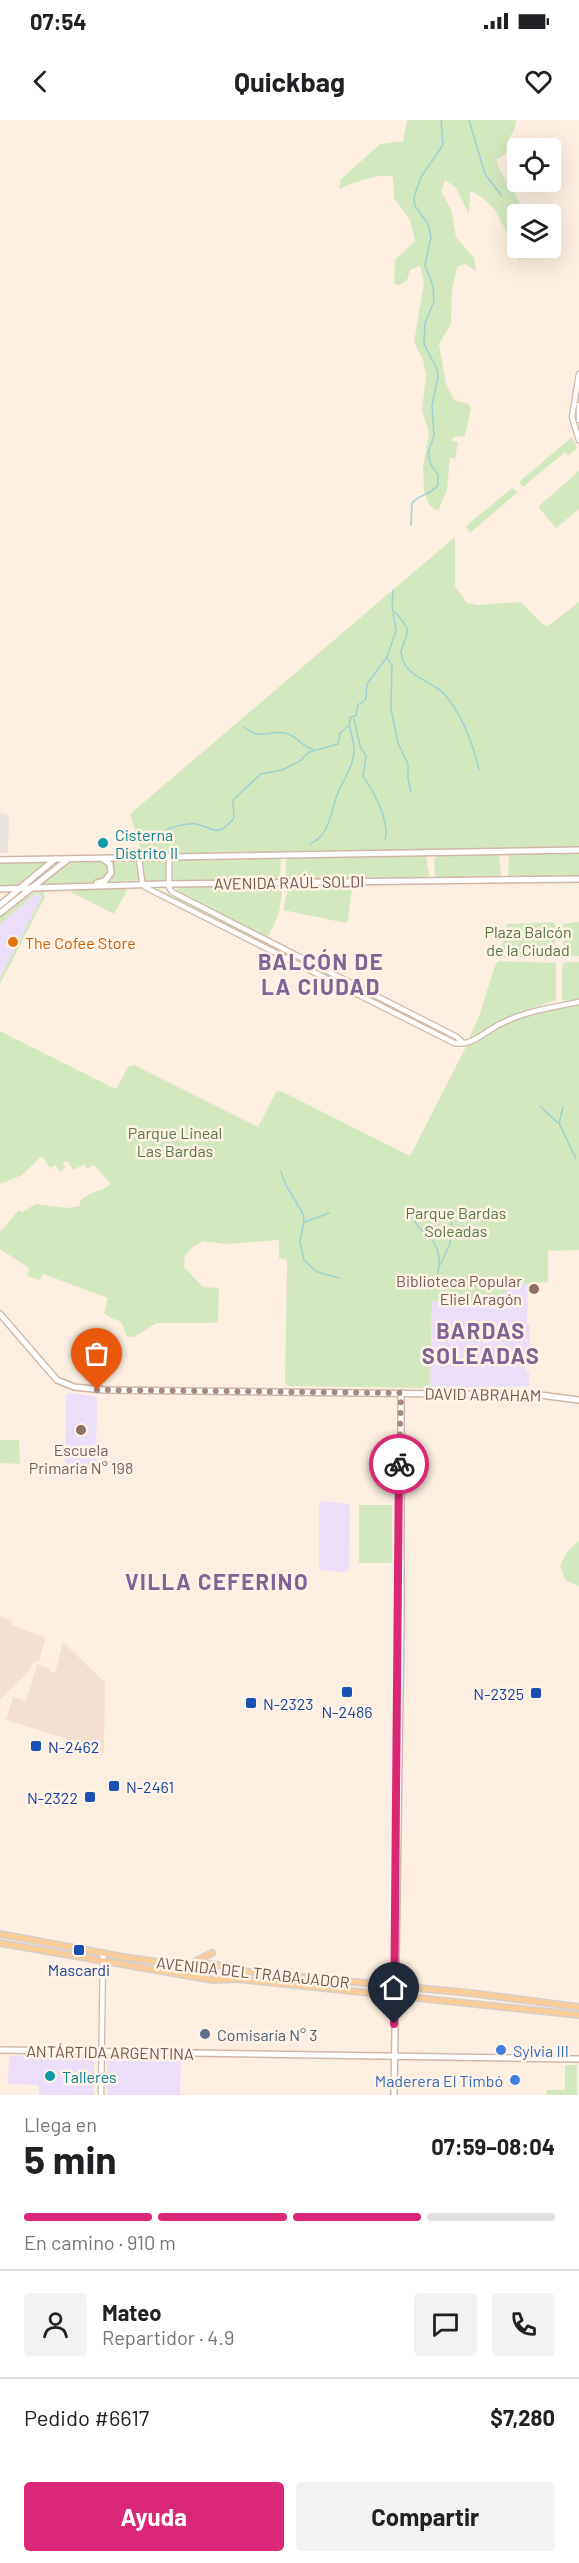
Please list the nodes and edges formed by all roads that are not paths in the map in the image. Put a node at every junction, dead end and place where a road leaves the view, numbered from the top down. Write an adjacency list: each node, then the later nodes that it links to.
1 (579, 374): 4 (street)
2 (579, 405): 3 (street)
3 (579, 420)
4 (579, 440)
5 (579, 850): 6 (main road, AVENIDA RAÚL SOLDI)
6 (169, 856): 7 (main road, AVENIDA RAÚL SOLDI); 13 (street)
7 (139, 857): 8 (main road, AVENIDA RAÚL SOLDI); 14 (street)
8 (97, 858): 10 (main road, AVENIDA RAÚL SOLDI); 15 (main road)
9 (55, 859): 10 (main road, AVENIDA RAÚL SOLDI); 11 (main road, AVENIDA RAÚL SOLDI); 16 (main road)
10 (68, 859): 17 (main road)
11 (1, 860)
12 (579, 879): 13 (main road, AVENIDA RAÚL SOLDI)
13 (169, 884): 14 (main road, AVENIDA RAÚL SOLDI); 23 (street)
14 (142, 885): 15 (main road, AVENIDA RAÚL SOLDI); 23 (street)
15 (84, 886): 17 (main road, AVENIDA RAÚL SOLDI)
16 (21, 888): 17 (main road, AVENIDA RAÚL SOLDI); 18 (main road, AVENIDA RAÚL SOLDI); 19 (main road)
17 (31, 888): 21 (main road)
18 (1, 889): 19 (main road)
19 (8, 898): 20 (main road)
20 (0, 905)
21 (0, 913)
22 (579, 1002): 23 (street)
23 (462, 1043)
24 (0, 1314): 25 (main road, DAVID ABRAHAM)
25 (401, 1393): 26 (main road, DAVID ABRAHAM); 38 (main road)
26 (579, 1400)
27 (0, 1934): 29 (main road, AVENIDA DEL TRABAJADOR)
28 (0, 1943): 31 (main road, AVENIDA DEL TRABAJADOR)
29 (102, 1953): 31 (street); 32 (main road, AVENIDA DEL TRABAJADOR)
30 (212, 1953): 32 (main road)
31 (102, 1962): 35 (main road, AVENIDA DEL TRABAJADOR); 43 (street)
32 (198, 1962): 33 (main road, AVENIDA DEL TRABAJADOR); 35 (main road)
33 (206, 1964): 34 (main road, AVENIDA DEL TRABAJADOR); 36 (main road)
34 (218, 1966): 37 (main road); 38 (main road, AVENIDA DEL TRABAJADOR)
35 (186, 1974): 36 (main road, AVENIDA DEL TRABAJADOR)
36 (205, 1978): 37 (main road, AVENIDA DEL TRABAJADOR)
37 (215, 1980): 39 (main road, AVENIDA DEL TRABAJADOR)
38 (396, 1987): 39 (main road); 40 (main road, AVENIDA DEL TRABAJADOR)
39 (395, 1996): 41 (main road, AVENIDA DEL TRABAJADOR); 44 (main road)
40 (579, 2007)
41 (579, 2014)
42 (0, 2050): 43 (main road, ANTÁRTIDA ARGENTINA)
43 (101, 2052): 44 (main road, ANTÁRTIDA ARGENTINA); 46 (street)
44 (394, 2057): 45 (main road, ANTÁRTIDA ARGENTINA); 47 (main road)
45 (579, 2059)
46 (101, 2095)
47 (394, 2095)

